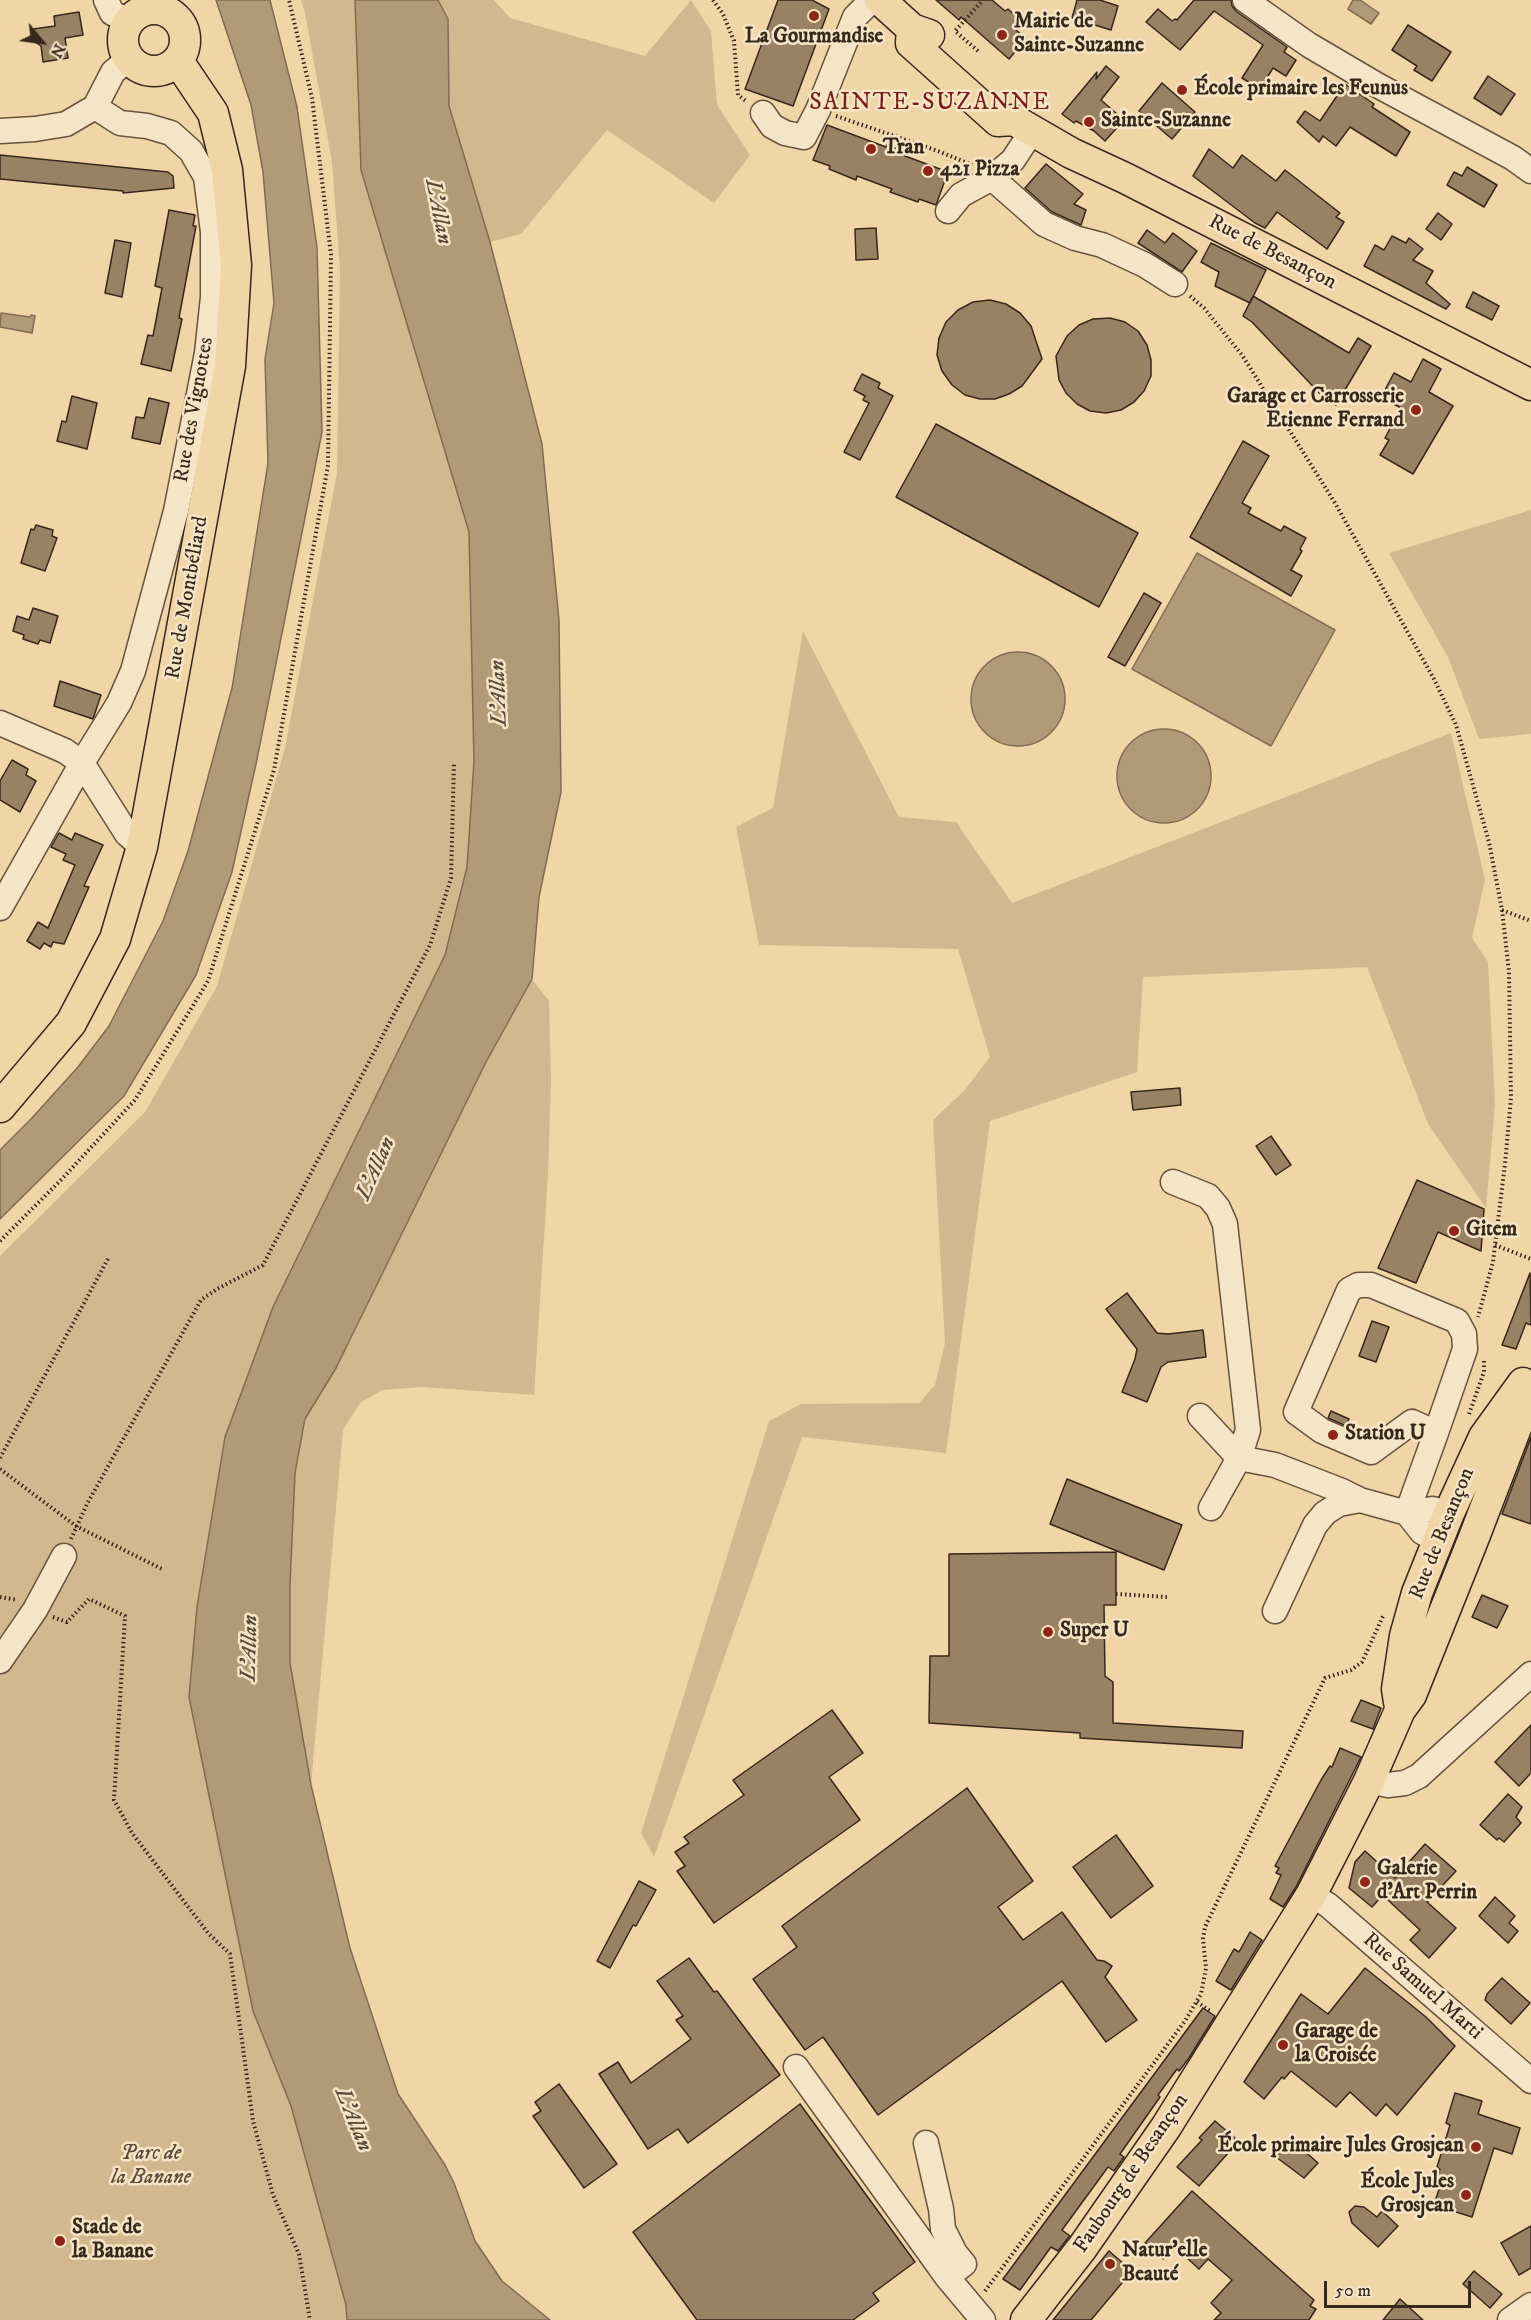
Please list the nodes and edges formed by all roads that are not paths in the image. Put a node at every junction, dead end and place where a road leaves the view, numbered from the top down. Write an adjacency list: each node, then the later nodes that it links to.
1 (106, 0): 5 (street)
2 (872, 0): 9 (street)
3 (880, 0): 10 (main road, Rue de Besançon)
4 (1245, 0): 12 (street)
5 (144, 10): 6 (main road); 7 (main road)
6 (129, 59): 7 (main road); 8 (street)
7 (178, 61): 19 (main road, Rue de Montbéliard)
8 (95, 107): 11 (street); 18 (street, Rue des Vignottes)
9 (763, 113)
10 (1023, 126): 13 (street); 16 (main road, Rue de Besançon)
11 (0, 131)
12 (1531, 171)
13 (992, 178): 14 (street); 15 (street)
14 (948, 211)
15 (1176, 284)
16 (1531, 385)
17 (0, 723): 18 (street)
18 (82, 763): 19 (street); 20 (street, Rue des Vignottes)
19 (142, 847): 21 (main road, Rue de Montbéliard)
20 (0, 908)
21 (0, 1107)
22 (1173, 1182): 27 (street)
23 (1531, 1374): 31 (main road, Rue de Besançon)
24 (1531, 1389): 32 (main road, Rue de Besançon)
25 (1200, 1416): 27 (street)
26 (1436, 1433): 26 (street); 30 (street)
27 (1239, 1458): 28 (street); 29 (street)
28 (1360, 1500): 30 (street); 34 (street)
29 (1211, 1508)
30 (1407, 1513): 31 (street)
31 (1443, 1527): 32 (street); 37 (main road, Rue de Besançon)
32 (1473, 1540): 37 (main road, Rue de Besançon)
33 (64, 1556): 35 (street)
34 (1275, 1611)
35 (0, 1661)
36 (1531, 1674): 38 (street)
37 (1400, 1710): 38 (main road, Rue de Besançon)
38 (1369, 1781): 39 (main road, Rue de Besançon)
39 (1311, 1896): 40 (main road, Rue de Besançon); 42 (street, Rue Samuel Marti)
40 (1231, 2024): 47 (main road, Faubourg de Besançon)
41 (796, 2067): 44 (street)
42 (1531, 2081)
43 (926, 2143): 44 (street)
44 (947, 2277): 46 (street)
45 (1531, 2305): 48 (street)
46 (983, 2320)
47 (1026, 2320)
48 (1510, 2320)

